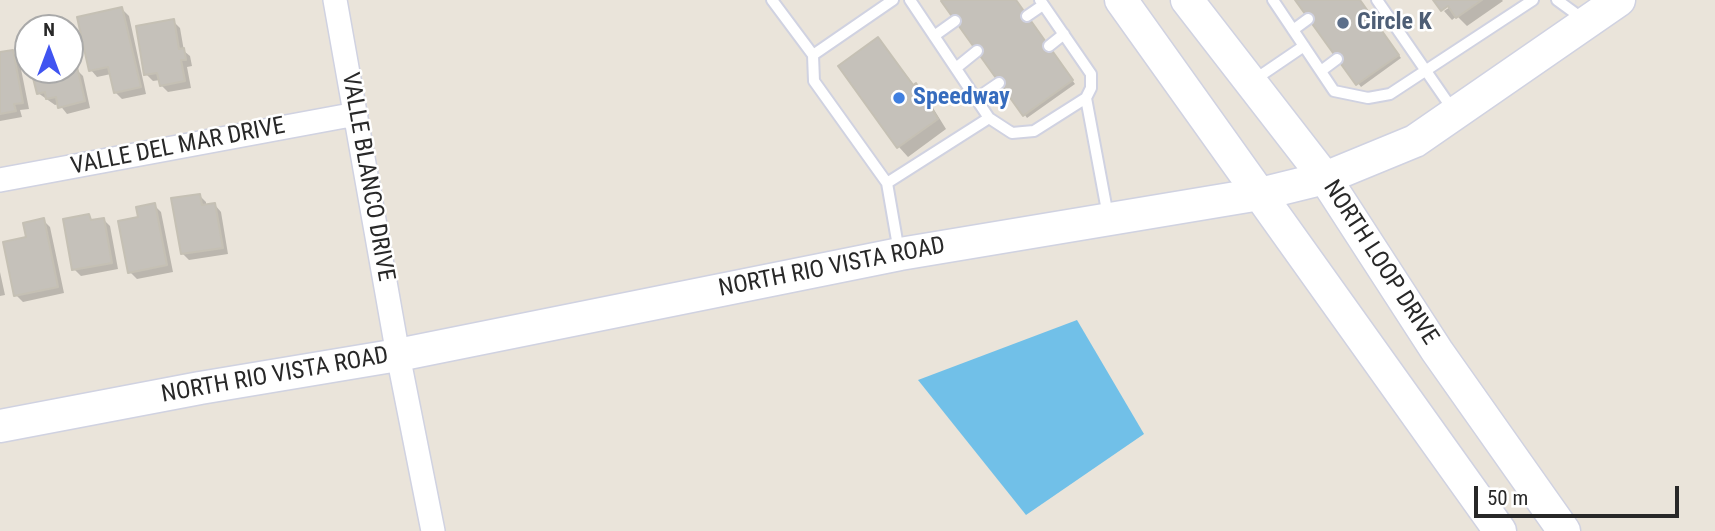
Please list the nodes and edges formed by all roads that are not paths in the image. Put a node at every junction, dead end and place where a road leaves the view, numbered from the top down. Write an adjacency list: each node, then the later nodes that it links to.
1 (335, 0): 34 (street, VALLE BLANCO DRIVE)
2 (772, 0): 25 (lane)
3 (893, 0): 25 (lane)
4 (911, 0): 21 (lane)
5 (1122, 0): 40 (street)
6 (1273, 0): 19 (lane)
7 (1377, 0): 16 (lane)
8 (1533, 0): 29 (lane)
9 (1557, 0): 17 (lane)
10 (1619, 0): 17 (street, NORTH RIO VISTA ROAD)
11 (1190, 1): 31 (street, NORTH LOOP DRIVE)
12 (1042, 2): 13 (lane); 20 (lane)
13 (1027, 16)
14 (1308, 19): 19 (lane)
15 (955, 20): 21 (lane)
16 (1392, 22): 18 (lane); 29 (lane)
17 (1587, 22): 35 (street, NORTH RIO VISTA ROAD)
18 (1381, 29)
19 (1293, 30): 23 (lane)
20 (1063, 34): 22 (lane); 33 (lane)
21 (934, 36): 27 (lane)
22 (1049, 46)
23 (1304, 46): 28 (lane); 31 (lane)
24 (977, 51): 27 (lane)
25 (813, 55): 39 (lane)
26 (1337, 59): 28 (lane)
27 (956, 68): 32 (lane)
28 (1321, 71): 29 (lane)
29 (1425, 71): 35 (lane)
30 (999, 83): 32 (lane)
31 (1250, 83): 37 (street, NORTH LOOP DRIVE)
32 (977, 98): 36 (lane)
33 (1086, 98): 36 (lane); 41 (lane)
34 (356, 114): 38 (street, VALLE DEL MAR DRIVE); 43 (street, VALLE BLANCO DRIVE)
35 (1455, 114): 37 (street, NORTH RIO VISTA ROAD)
36 (989, 118): 39 (lane)
37 (1325, 178): 40 (street, NORTH RIO VISTA ROAD); 47 (street, NORTH LOOP DRIVE)
38 (0, 180)
39 (887, 183): 42 (lane)
40 (1260, 194): 41 (street, NORTH RIO VISTA ROAD); 46 (street)
41 (1109, 219): 42 (street, NORTH RIO VISTA ROAD)
42 (900, 254): 43 (street, NORTH RIO VISTA ROAD)
43 (398, 355): 44 (street, NORTH RIO VISTA ROAD); 45 (street, VALLE BLANCO DRIVE)
44 (0, 426)
45 (433, 531)
46 (1500, 531)
47 (1564, 531)

